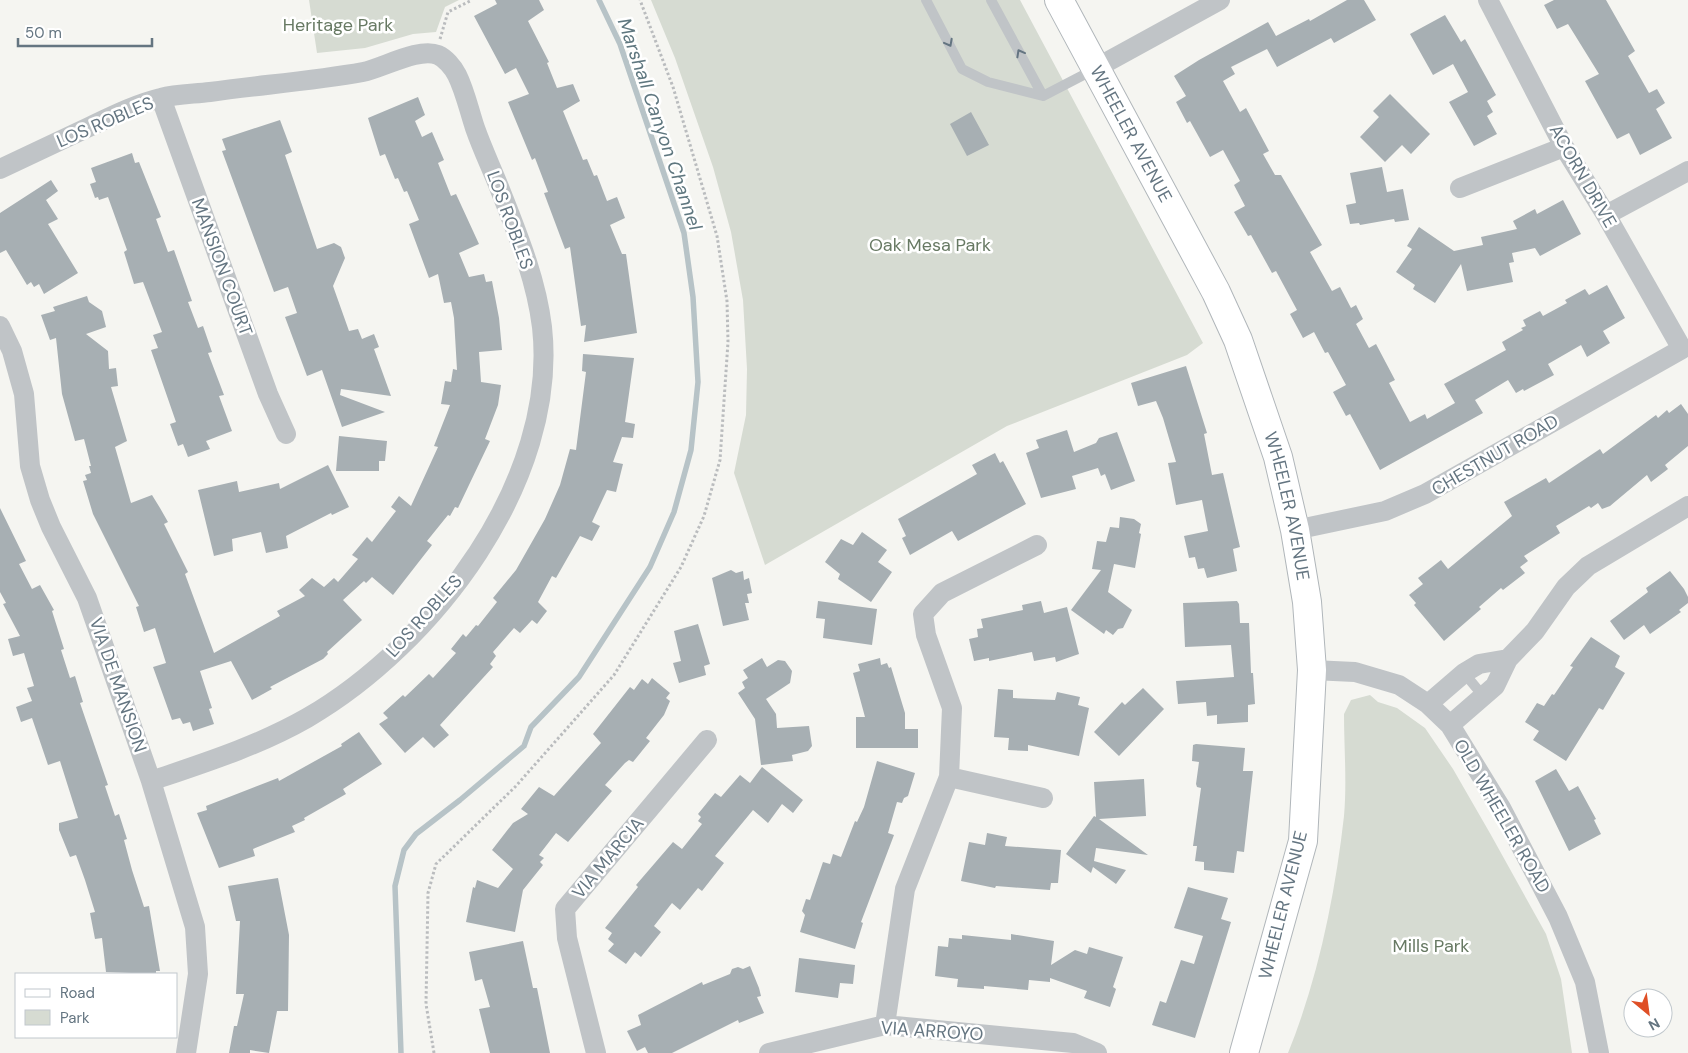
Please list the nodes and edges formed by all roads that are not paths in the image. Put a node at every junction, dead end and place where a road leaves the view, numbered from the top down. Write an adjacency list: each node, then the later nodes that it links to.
1 (926, 0): 7 (lane, one-way to 7)
2 (991, 0): 7 (lane, one-way to 2)
3 (1059, 0): 6 (main road, WHEELER AVENUE)
4 (1220, 0): 6 (street)
5 (1488, 0): 9 (street, ACORN DRIVE)
6 (1096, 68): 7 (lane); 18 (main road, WHEELER AVENUE)
7 (1043, 96)
8 (161, 98): 10 (street, LOS ROBLES); 16 (street, MANSION COURT); 28 (street, LOS ROBLES)
9 (1564, 147): 12 (street); 13 (street, ACORN DRIVE)
10 (0, 169)
11 (1688, 171): 13 (street)
12 (1460, 188)
13 (1606, 215): 15 (street, ACORN DRIVE)
14 (0, 326): 28 (street, VIA DE MANSION)
15 (1682, 349): 18 (street, CHESTNUT ROAD)
16 (286, 434)
17 (1688, 506): 20 (street)
18 (1295, 530): 21 (main road, WHEELER AVENUE)
19 (1037, 545): 27 (street)
20 (1508, 659): 22 (street); 23 (street)
21 (1312, 670): 24 (street, OLD WHEELER ROAD); 35 (main road, WHEELER AVENUE)
22 (1464, 673): 23 (lane); 24 (street)
23 (1484, 696): 25 (street)
24 (1428, 704): 25 (street, OLD WHEELER ROAD)
25 (1450, 725): 36 (street, OLD WHEELER ROAD)
26 (707, 740): 32 (street, VIA MARCIA)
27 (949, 778): 29 (street); 30 (street)
28 (151, 781): 31 (street, VIA DE MANSION)
29 (1043, 798)
30 (884, 1025): 33 (street, VIA ARROYO); 34 (street, VIA ARROYO)
31 (186, 1053)
32 (596, 1053)
33 (769, 1053)
34 (1097, 1053)
35 (1244, 1053)
36 (1599, 1053)

